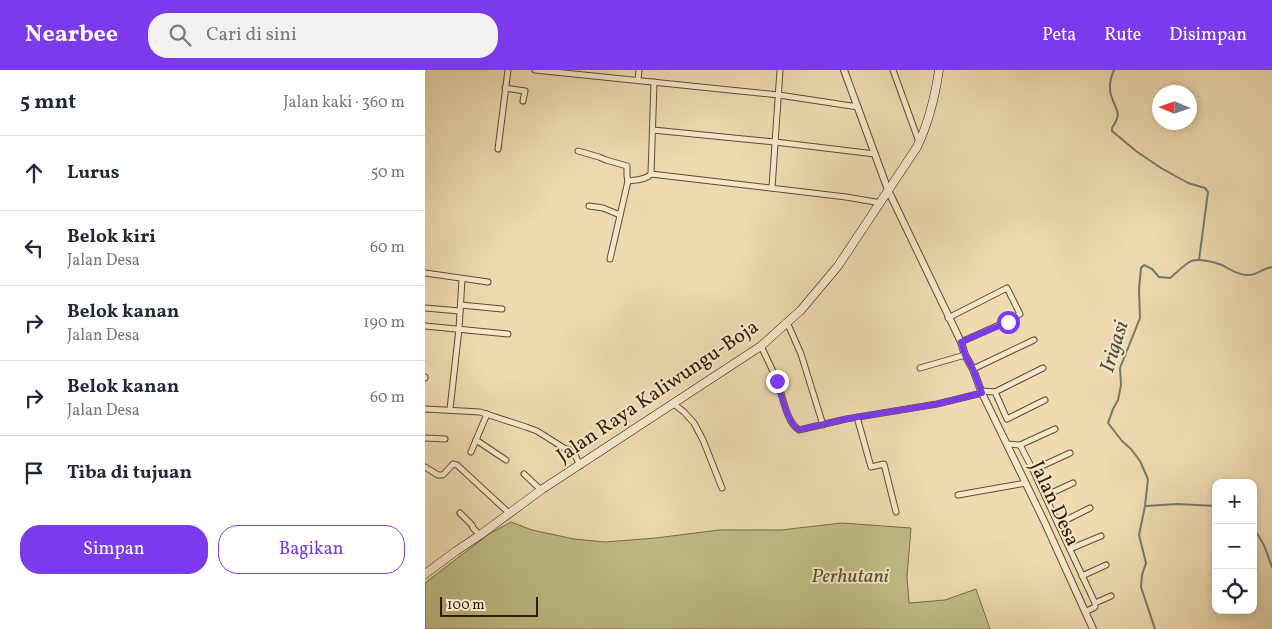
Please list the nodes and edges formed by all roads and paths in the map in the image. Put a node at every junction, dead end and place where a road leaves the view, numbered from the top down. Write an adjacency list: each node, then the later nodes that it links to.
1 (508, 70): 10 (street)
2 (535, 70): 8 (street)
3 (639, 70): 8 (street)
4 (780, 70): 11 (street)
5 (844, 70): 13 (street, Jalan Desa)
6 (893, 70): 16 (street)
7 (939, 70): 16 (main road, Jalan Raya Kaliwungu-Boja)
8 (638, 80): 9 (street)
9 (654, 82): 11 (street); 14 (street)
10 (505, 88): 12 (street); 17 (street)
11 (779, 95): 13 (street); 15 (street)
12 (523, 101)
13 (858, 107): 19 (street, Jalan Desa)
14 (653, 130): 15 (street); 20 (street)
15 (775, 142): 19 (street); 22 (street)
16 (919, 142): 23 (main road, Jalan Raya Kaliwungu-Boja)
17 (498, 150)
18 (578, 151): 21 (street)
19 (875, 154): 23 (street, Jalan Desa)
20 (651, 174): 21 (street); 22 (street)
21 (628, 181): 26 (street)
22 (772, 188): 24 (street)
23 (888, 190): 24 (main road, Jalan Raya Kaliwungu-Boja); 35 (street, Jalan Desa)
24 (881, 203): 36 (main road, Jalan Raya Kaliwungu-Boja)
25 (589, 206): 26 (street)
26 (620, 215): 27 (street)
27 (610, 259)
28 (425, 273): 29 (street)
29 (462, 279): 30 (street); 31 (street)
30 (488, 282)
31 (461, 305): 33 (street); 34 (street)
32 (425, 308): 34 (street)
33 (502, 309)
34 (460, 312): 38 (street)
35 (949, 318): 41 (street, Jalan Desa); 41 (street)
36 (787, 322): 42 (main road, Jalan Raya Kaliwungu-Boja); 55 (street)
37 (425, 326): 38 (street)
38 (459, 329): 39 (street); 52 (street)
39 (508, 334)
40 (1034, 340): 46 (street)
41 (961, 342): 43 (street, Jalan Desa)
42 (761, 346): 50 (main road, Jalan Raya Kaliwungu-Boja); 55 (street)
43 (965, 355): 44 (street); 46 (street, Jalan Desa)
44 (920, 368)
45 (1043, 368): 48 (street)
46 (973, 369): 47 (street, Jalan Desa)
47 (982, 392): 48 (street); 54 (street); 60 (street, Jalan Desa)
48 (995, 392): 49 (street)
49 (1045, 400)
50 (674, 404): 65 (main road, Jalan Raya Kaliwungu-Boja); 71 (street)
51 (425, 409): 52 (street)
52 (450, 410): 53 (street)
53 (487, 414): 59 (street); 65 (street)
54 (857, 418): 55 (street); 76 (street)
55 (823, 425)
56 (1055, 429): 61 (street)
57 (425, 438): 58 (street)
58 (445, 439)
59 (476, 440): 62 (street); 64 (street)
60 (1007, 444): 61 (street); 69 (street, Jalan Desa)
61 (1020, 445): 67 (street)
62 (471, 452)
63 (1070, 453): 67 (street)
64 (505, 460)
65 (580, 466): 72 (main road, Jalan Raya Kaliwungu-Boja)
66 (425, 467): 78 (street)
67 (1033, 470): 74 (street)
68 (524, 474): 72 (street)
69 (1026, 483): 73 (street); 88 (street, Jalan Desa)
70 (1073, 483): 74 (street)
71 (722, 488)
72 (541, 490): 78 (main road, Jalan Raya Kaliwungu-Boja)
73 (958, 495)
74 (1045, 496): 79 (street)
75 (1090, 508): 79 (street)
76 (896, 512)
77 (460, 513): 80 (street)
78 (509, 513): 80 (main road, Jalan Raya Kaliwungu-Boja)
79 (1059, 524): 82 (street)
80 (480, 535): 84 (main road, Jalan Raya Kaliwungu-Boja)
81 (1101, 536): 82 (street)
82 (1070, 549): 85 (street)
83 (1106, 565): 85 (street)
84 (425, 574)
85 (1082, 576): 87 (street)
86 (1111, 596): 87 (street)
87 (1095, 603): 88 (street)
88 (1085, 612): 89 (street, Jalan Desa)
89 (1093, 629)

